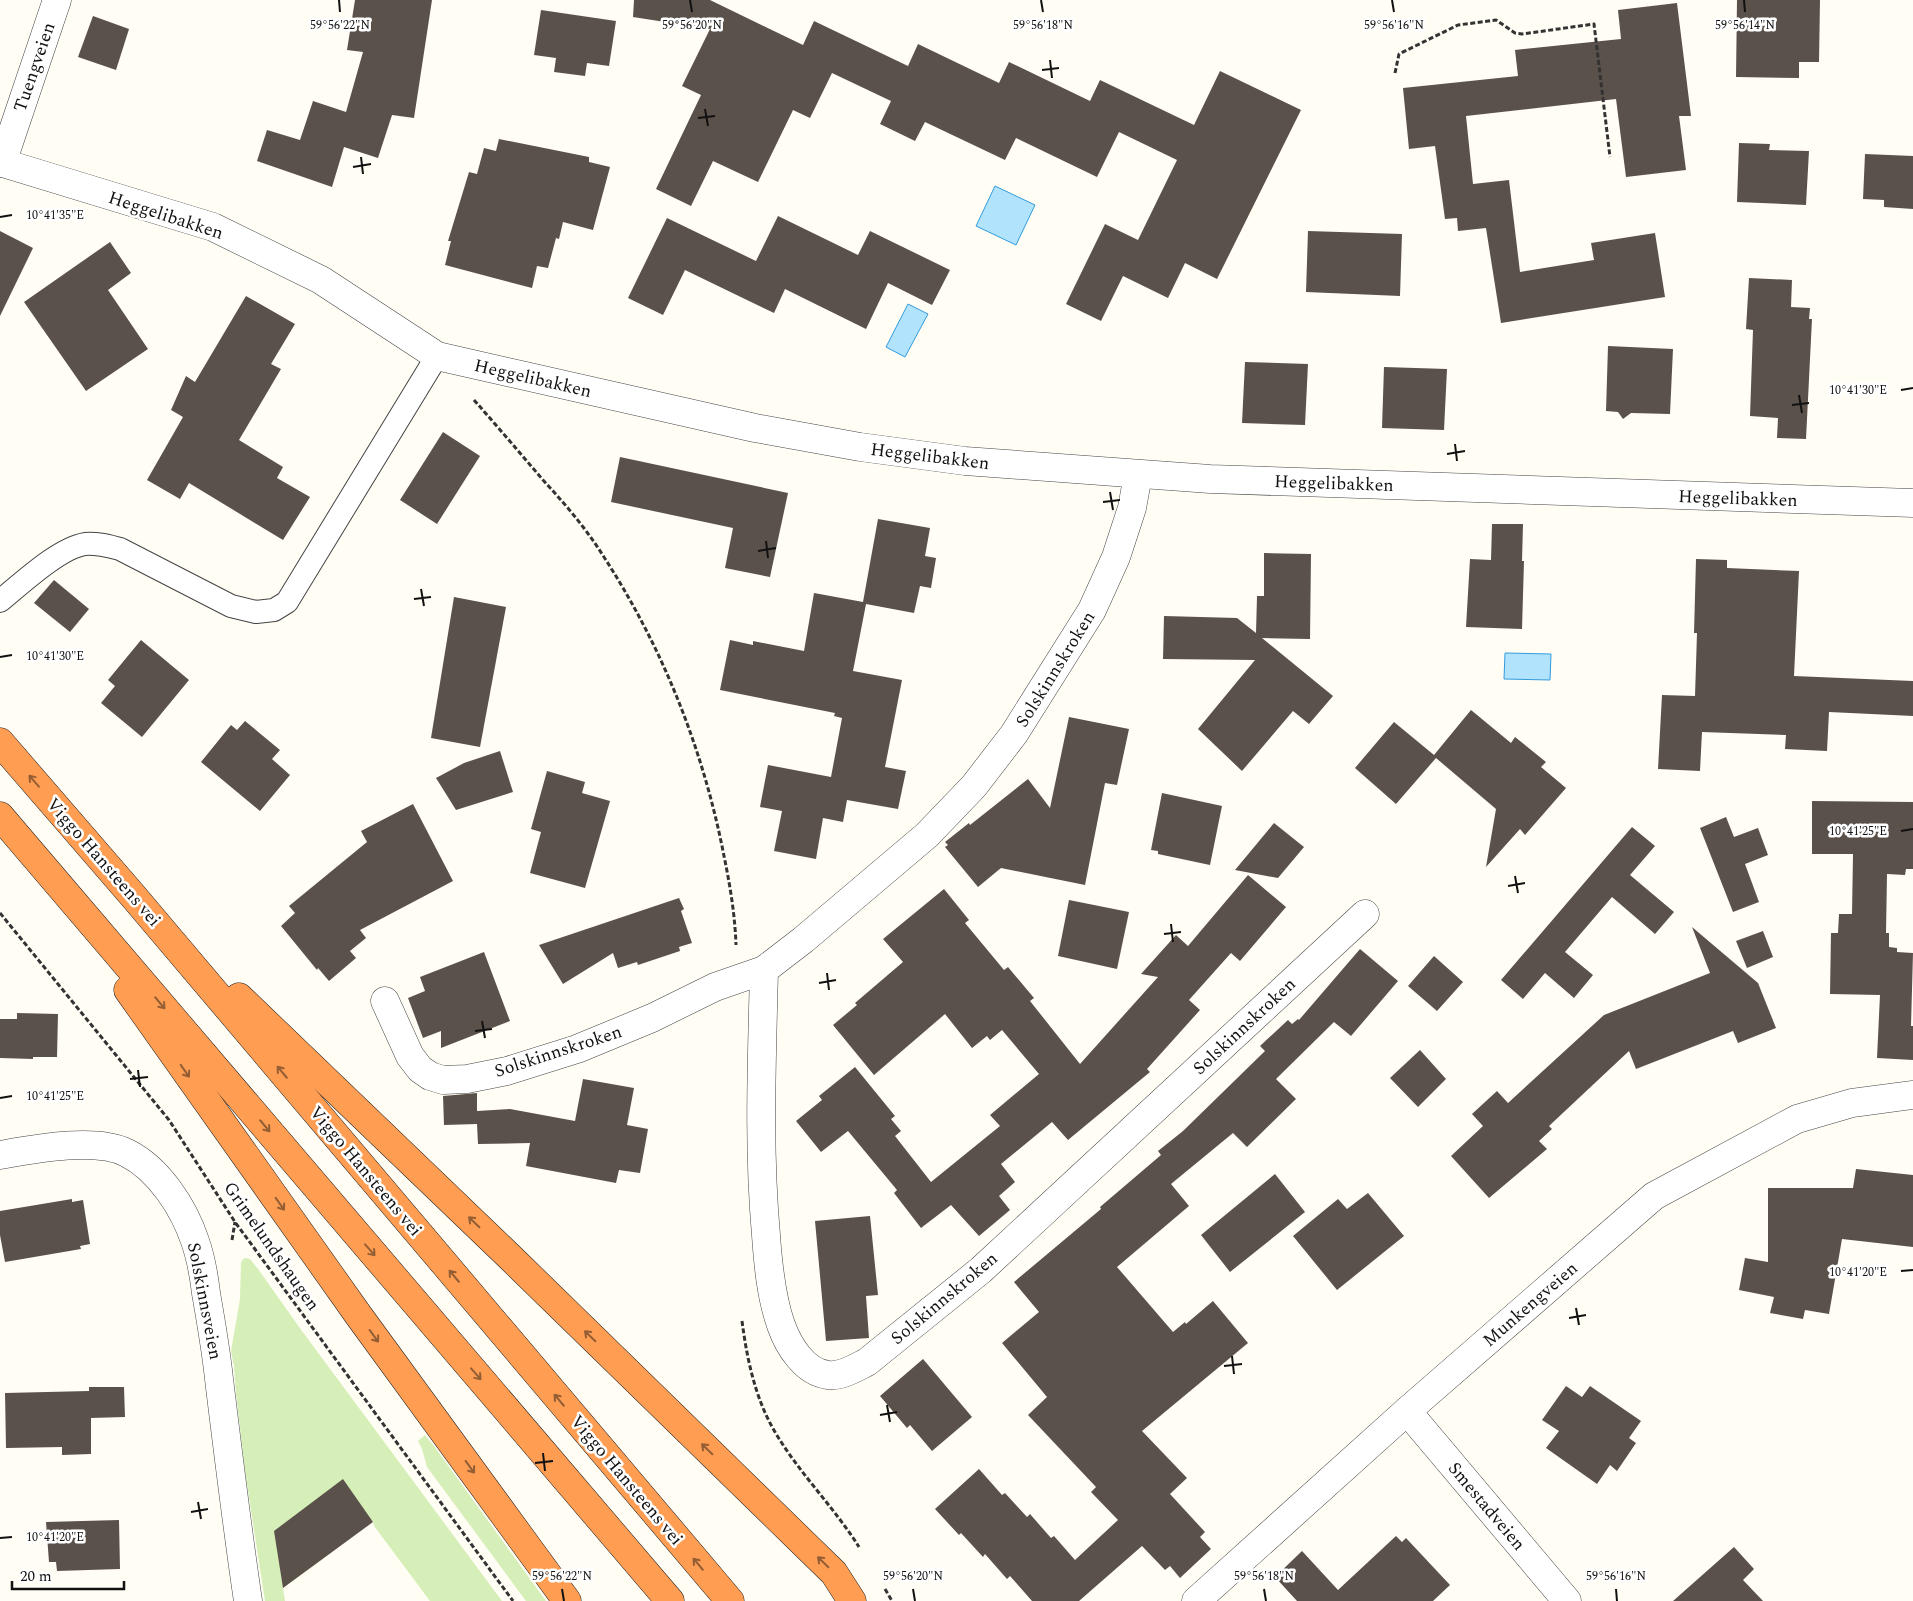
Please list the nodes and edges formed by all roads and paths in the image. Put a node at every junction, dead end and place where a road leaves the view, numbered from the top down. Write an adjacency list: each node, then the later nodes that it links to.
1 (57, 0): 4 (street, Tuengveien)
2 (1395, 73): 3 (path)
3 (1610, 157)
4 (1, 162): 5 (street, Heggelibakken)
5 (437, 356): 6 (street, Heggelibakken); 8 (lane)
6 (1138, 475): 7 (street, Heggelibakken); 15 (street, Solskinnskroken)
7 (1913, 503)
8 (0, 600)
9 (0, 742): 12 (highway, Viggo Hansteens vei, one-way to 9)
10 (0, 816): 11 (highway)
11 (25, 846): 22 (highway, one-way to 22); 23 (highway, one-way to 23)
12 (134, 897): 24 (highway, Viggo Hansteens vei, one-way to 12); 25 (highway, one-way to 12)
13 (0, 913): 21 (path, Grimelundshaugen)
14 (1365, 914): 15 (street, Solskinnskroken)
15 (764, 970): 16 (street, Solskinnskroken)
16 (385, 1001)
17 (1913, 1095): 19 (street, Munkengveien)
18 (0, 1155): 20 (street, Solskinnsveien)
19 (1407, 1411): 26 (street, Munkengveien); 27 (street, Smestadveien)
20 (248, 1601)
21 (513, 1601)
22 (568, 1601)
23 (670, 1601)
24 (730, 1601)
25 (852, 1601)
26 (1196, 1601)
27 (1567, 1601)

